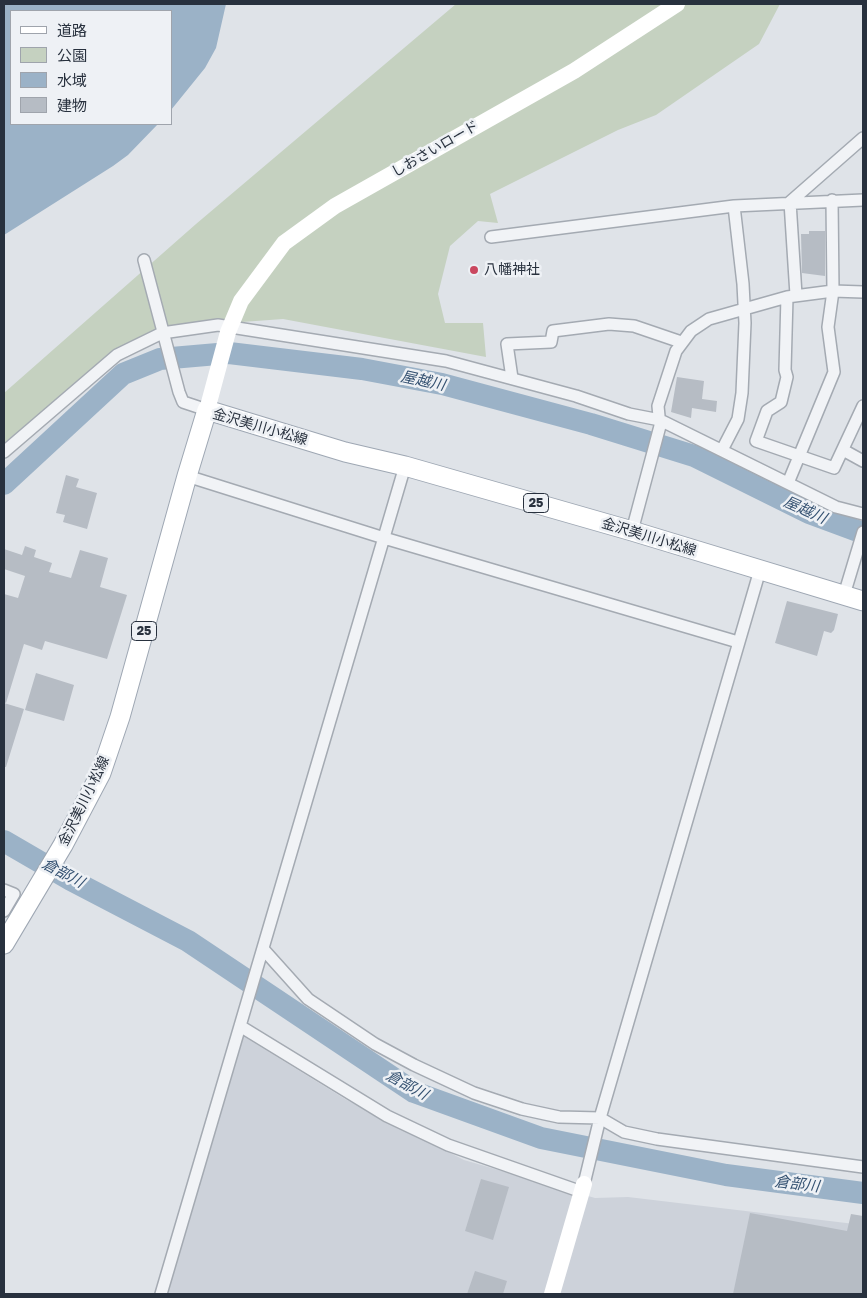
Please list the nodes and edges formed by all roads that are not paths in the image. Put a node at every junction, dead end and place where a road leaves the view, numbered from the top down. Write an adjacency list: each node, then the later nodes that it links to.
1 (677, 4): 13 (street, しおさいロード)
2 (863, 138): 5 (street)
3 (832, 200): 4 (street); 5 (street); 9 (street)
4 (863, 200)
5 (790, 202): 6 (street); 11 (street)
6 (734, 206): 7 (street); 12 (street)
7 (491, 237)
8 (144, 260): 14 (street)
9 (833, 290): 10 (street); 11 (street); 23 (street)
10 (863, 292)
11 (791, 296): 12 (street); 23 (street)
12 (744, 308): 15 (street); 20 (street)
13 (229, 329): 14 (street); 16 (street); 18 (street, しおさいロード)
14 (163, 336): 18 (street); 22 (street)
15 (681, 342): 16 (street); 19 (street)
16 (512, 378): 19 (street)
17 (863, 406): 21 (street)
18 (207, 410): 25 (main road, 金沢美川小松線 / 25); 26 (main road, 金沢美川小松線 / 25)
19 (660, 423): 20 (street); 29 (street)
20 (722, 450): 27 (street)
21 (843, 450): 23 (street); 24 (street)
22 (4, 452)
23 (799, 456): 27 (street)
24 (863, 461)
25 (405, 466): 29 (main road, 金沢美川小松線 / 25); 31 (street)
26 (187, 476): 31 (street); 38 (main road, 金沢美川小松線 / 25)
27 (788, 483): 28 (street)
28 (863, 514)
29 (632, 531): 32 (main road, 金沢美川小松線 / 25)
30 (863, 532): 33 (street)
31 (384, 538): 35 (street); 39 (street)
32 (760, 570): 33 (main road, 金沢美川小松線 / 25); 35 (street)
33 (844, 595): 34 (main road, 金沢美川小松線 / 25)
34 (863, 601)
35 (738, 642): 41 (street)
36 (4, 890): 37 (street)
37 (4, 911)
38 (5, 941)
39 (264, 953): 40 (street); 41 (street)
40 (240, 1026): 43 (street); 44 (street)
41 (599, 1123): 42 (street); 43 (street)
42 (863, 1166)
43 (583, 1188): 45 (street)
44 (161, 1294)
45 (552, 1294)

